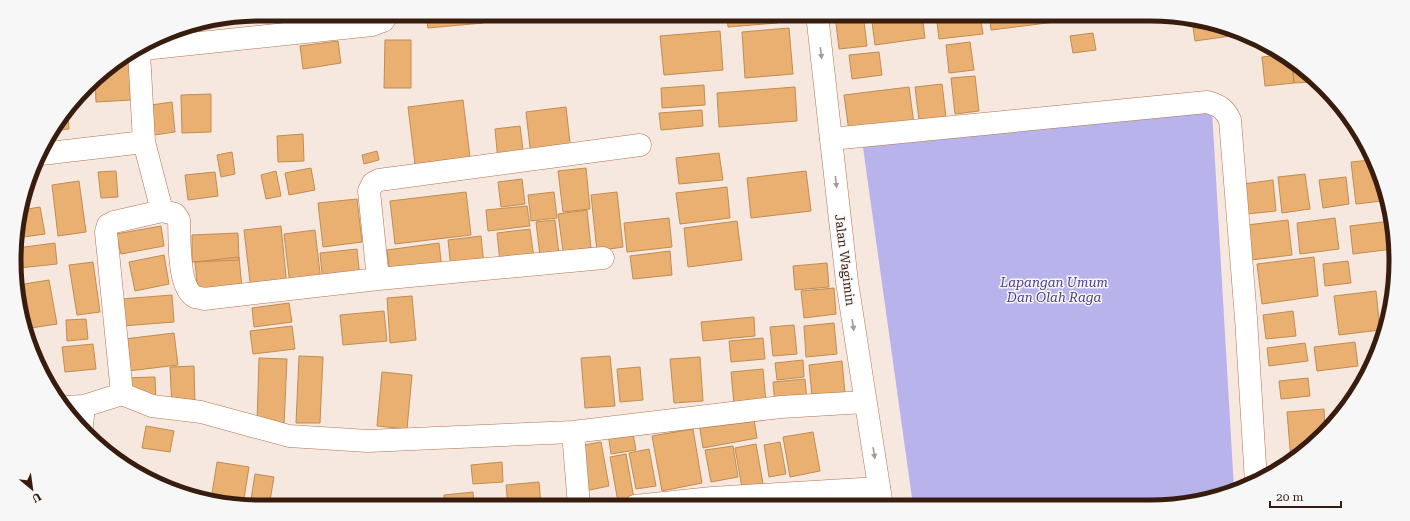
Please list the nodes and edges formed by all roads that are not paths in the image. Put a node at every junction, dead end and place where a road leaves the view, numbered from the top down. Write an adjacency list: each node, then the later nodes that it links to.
1 (383, 21): 3 (street)
2 (818, 21): 5 (street, Jalan Wagimin, one-way to 5)
3 (151, 48)
4 (138, 55): 6 (street)
5 (831, 139): 13 (street, Jalan Wagimin, one-way to 13); 16 (street)
6 (144, 142): 8 (street); 9 (street)
7 (640, 145): 11 (street)
8 (47, 153)
9 (162, 211): 11 (street); 12 (street)
10 (603, 258): 11 (street)
11 (378, 279)
12 (122, 394): 14 (street); 15 (street)
13 (865, 402): 15 (street); 17 (street, Jalan Wagimin, one-way to 17)
14 (77, 413)
15 (573, 432): 18 (street)
16 (1256, 475)
17 (881, 497): 19 (street)
18 (579, 500)
19 (693, 500)

